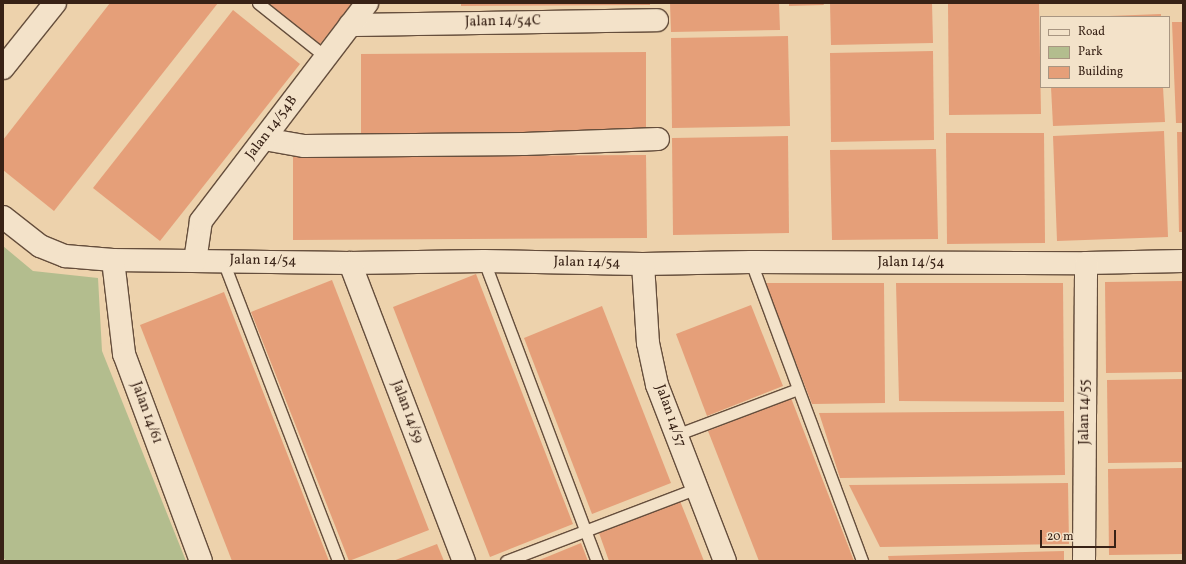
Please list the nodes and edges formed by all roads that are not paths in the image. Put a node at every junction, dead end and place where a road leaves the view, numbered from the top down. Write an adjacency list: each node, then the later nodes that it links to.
1 (55, 3): 7 (street)
2 (258, 3): 6 (lane)
3 (367, 3): 5 (street, Jalan 14/54B)
4 (657, 20): 5 (street, Jalan 14/54C)
5 (350, 25): 6 (street, Jalan 14/54B)
6 (326, 57): 8 (street, Jalan 14/54B)
7 (3, 68)
8 (264, 139): 9 (street); 12 (street, Jalan 14/54B)
9 (658, 139)
10 (3, 217): 11 (street, Jalan 14/54)
11 (113, 260): 12 (street, Jalan 14/54); 24 (street, Jalan 14/61)
12 (196, 261): 13 (street, Jalan 14/54)
13 (223, 261): 16 (street, Jalan 14/54); 25 (lane)
14 (484, 261): 16 (street, Jalan 14/54); 19 (street, Jalan 14/54); 23 (lane)
15 (1183, 261): 18 (street, Jalan 14/54)
16 (350, 262): 26 (street, Jalan 14/59)
17 (751, 262): 18 (street, Jalan 14/54); 19 (street, Jalan 14/54); 20 (lane)
18 (1086, 263): 31 (street, Jalan 14/55)
19 (643, 264): 21 (street, Jalan 14/57)
20 (798, 389): 21 (lane); 30 (lane)
21 (676, 435): 22 (street, Jalan 14/57)
22 (697, 488): 23 (lane); 29 (street, Jalan 14/57)
23 (586, 530): 27 (lane); 28 (lane)
24 (201, 561)
25 (338, 561)
26 (464, 561)
27 (506, 561)
28 (597, 561)
29 (725, 561)
30 (862, 561)
31 (1084, 561)

